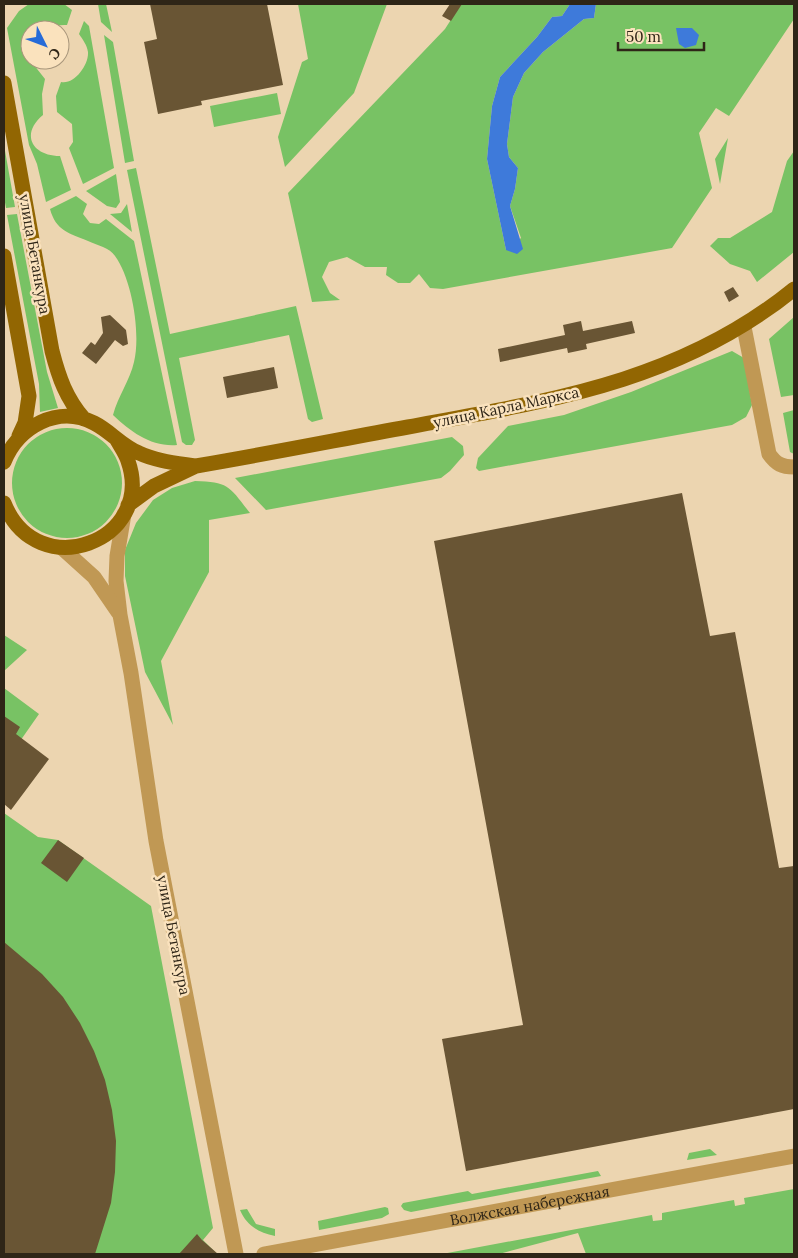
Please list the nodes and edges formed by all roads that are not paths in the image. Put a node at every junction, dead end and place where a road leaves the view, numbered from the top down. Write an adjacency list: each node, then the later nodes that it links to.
1 (4, 82): 5 (main road, улица Бетанкура)
2 (4, 256): 6 (main road, улица Бетанкура)
3 (794, 289): 4 (main road, улица Карла Маркса)
4 (744, 327): 9 (main road, улица Карла Маркса); 10 (street)
5 (84, 419): 6 (main road); 7 (main road)
6 (19, 437): 8 (main road)
7 (117, 440): 9 (main road); 12 (main road)
8 (4, 462)
9 (196, 466): 12 (main road)
10 (794, 466)
11 (4, 503): 14 (main road)
12 (126, 510): 15 (main road); 16 (street, улица Бетанкура)
13 (4, 527): 14 (main road)
14 (19, 529): 15 (main road)
15 (63, 549): 16 (street, улица Бетанкура)
16 (120, 615): 18 (street, улица Бетанкура)
17 (794, 1156): 19 (street, Волжская набережная)
18 (236, 1254)
19 (264, 1254)

